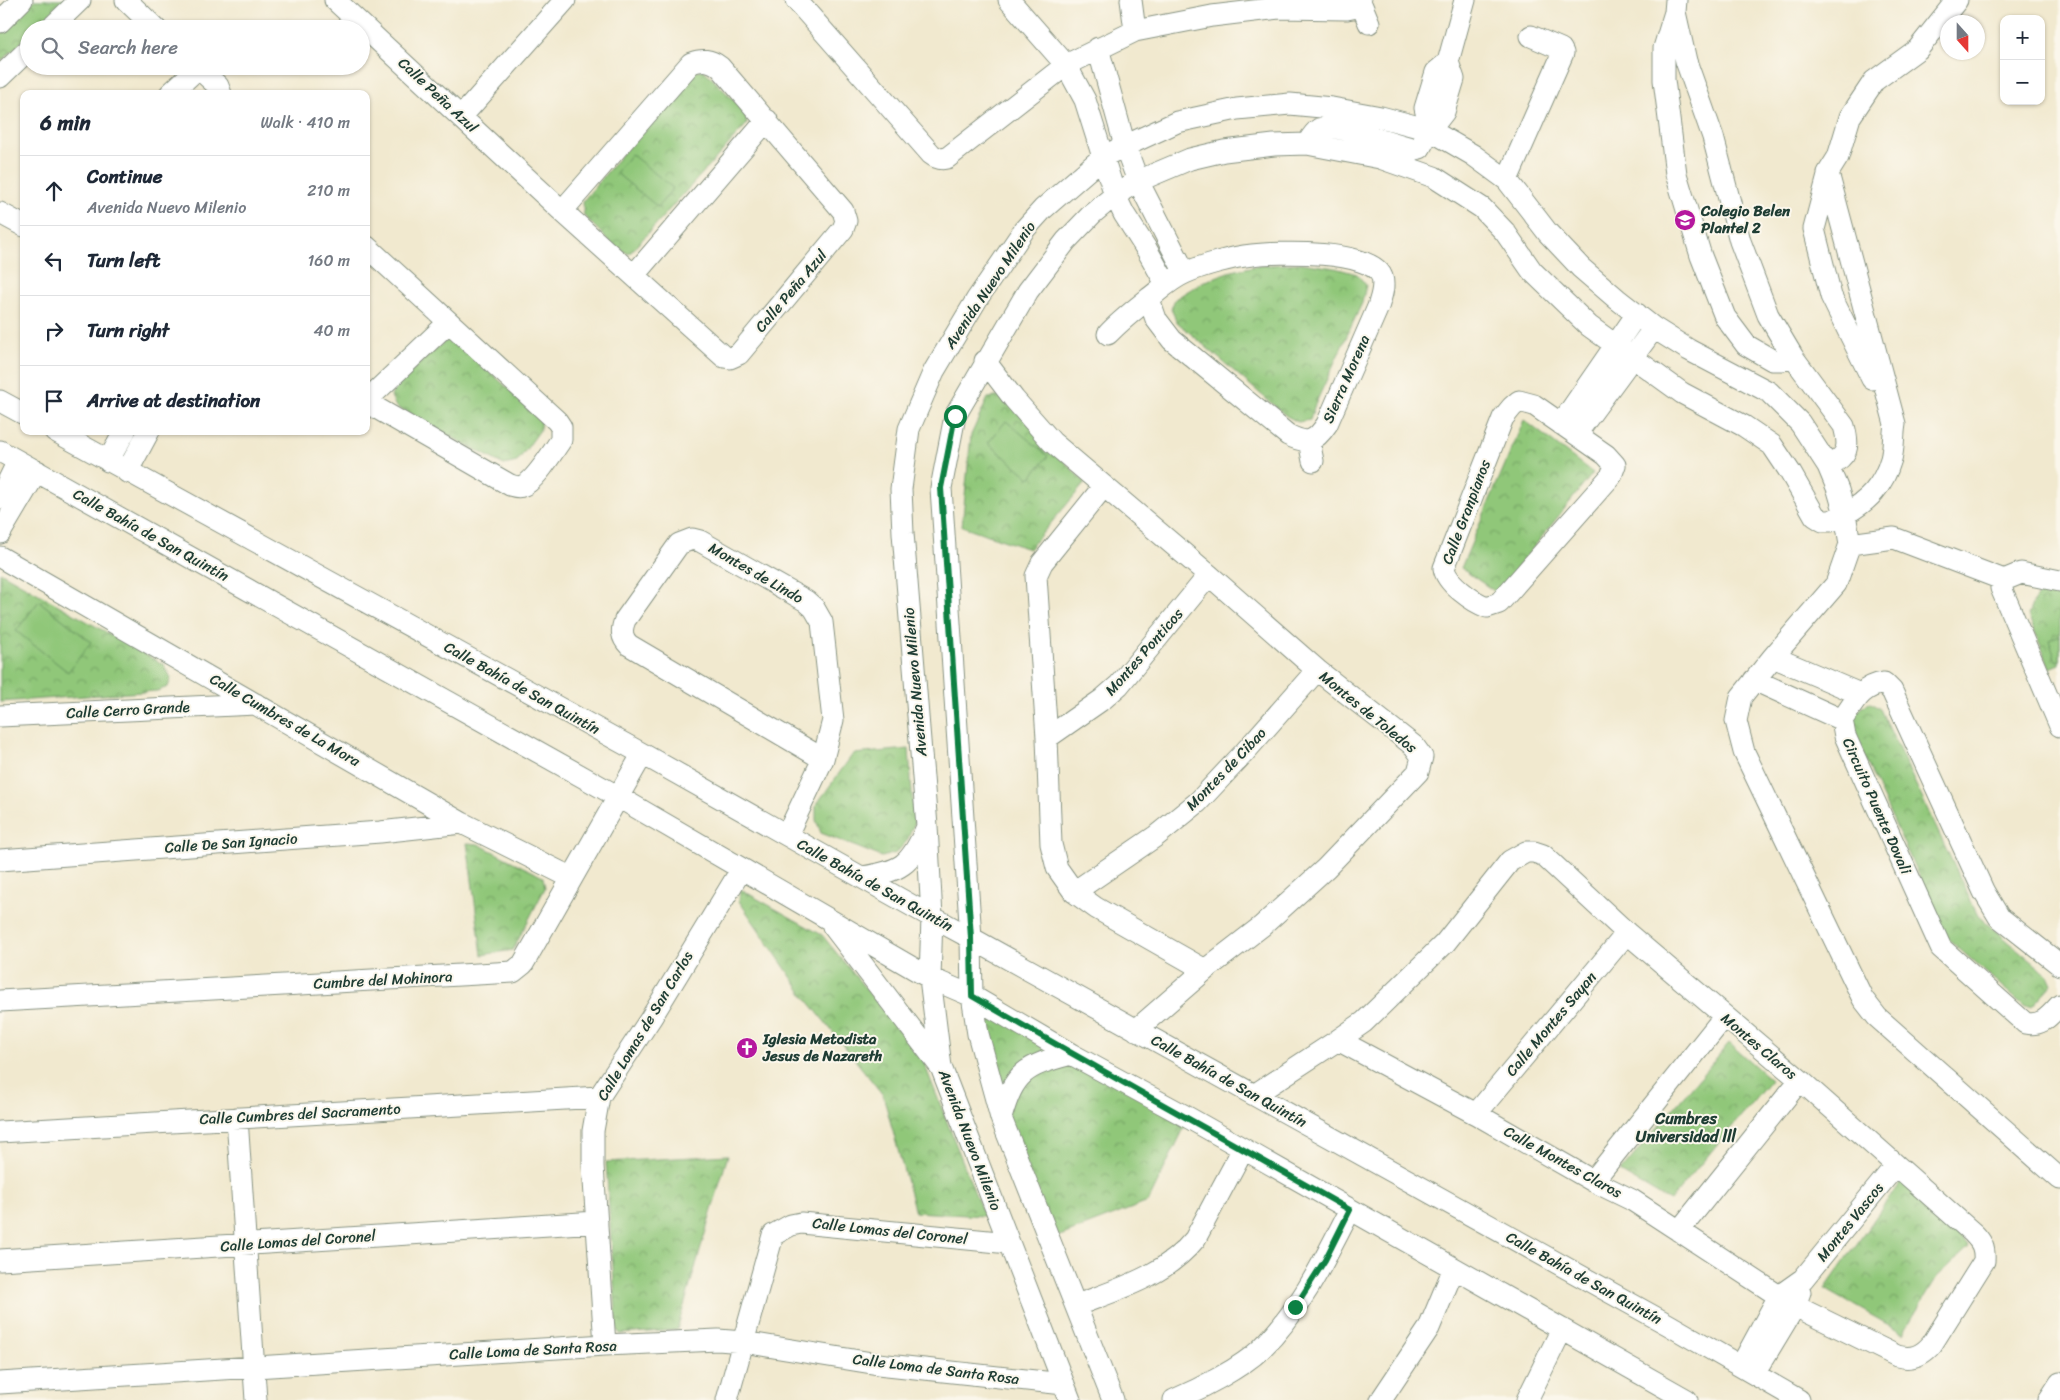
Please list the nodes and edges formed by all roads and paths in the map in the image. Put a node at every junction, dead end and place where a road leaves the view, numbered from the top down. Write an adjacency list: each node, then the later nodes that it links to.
1 (22, 0): 16 (street)
2 (80, 0): 13 (street)
3 (126, 0): 14 (street)
4 (335, 0): 15 (street, Calle Peña Azul)
5 (796, 0): 22 (street)
6 (1009, 0): 22 (street)
7 (1131, 0): 17 (street)
8 (1465, 0): 30 (street)
9 (1957, 0): 67 (street)
10 (556, 3): 28 (street)
11 (1675, 6): 50 (street); 50 (street)
12 (1365, 10): 17 (street)
13 (59, 20)
14 (147, 20)
15 (357, 20)
16 (0, 22)
17 (1135, 31): 20 (street)
18 (370, 32): 28 (street, Calle Peña Azul)
19 (1531, 36): 34 (street)
20 (1098, 48): 22 (street); 32 (street)
21 (20, 58): 25 (street)
22 (1066, 65): 33 (street)
23 (189, 75): 26 (street)
24 (206, 75): 27 (street)
25 (0, 77)
26 (174, 90)
27 (220, 90)
28 (461, 117): 37 (street, Calle Peña Azul)
29 (767, 120): 37 (street, Calle Peña Azul); 42 (street); 42 (street, Calle Peña Azul)
30 (1430, 130): 31 (street); 32 (street, Avenida Nuevo Milenio); 34 (street, Avenida Nuevo Milenio)
31 (1307, 144): 35 (street); 49 (street)
32 (1125, 146): 33 (street, Avenida Nuevo Milenio); 35 (street)
33 (1104, 156): 36 (street); 87 (street, Avenida Nuevo Milenio)
34 (1507, 180): 45 (street, Avenida Nuevo Milenio)
35 (1138, 181): 36 (street); 41 (street)
36 (1115, 195): 43 (street); 51 (street)
37 (562, 211): 42 (street, Calle Peña Azul)
38 (0, 213): 39 (street)
39 (20, 224)
40 (370, 250): 46 (street)
41 (1185, 273): 43 (street, Sierra Morena); 44 (street, Sierra Morena)
42 (634, 275)
43 (1166, 284): 44 (street, Sierra Morena)
44 (1149, 299): 48 (street)
45 (1637, 314): 47 (street, Avenida Nuevo Milenio); 49 (street)
46 (449, 322): 52 (street); 54 (street)
47 (1654, 328): 49 (street); 62 (street, Avenida Nuevo Milenio)
48 (1108, 334)
49 (1624, 351): 56 (street); 67 (street)
50 (1793, 357): 62 (street)
51 (985, 361): 65 (street, Montes de Toledos); 97 (street)
52 (370, 398)
53 (0, 401): 55 (street)
54 (370, 404)
55 (20, 412)
56 (1569, 429): 56 (street, Calle Granpianos)
57 (62, 435): 61 (street, Calle Bahía de San Quintín)
58 (123, 435): 61 (street)
59 (147, 435): 64 (street)
60 (9, 456): 63 (street, Calle Bahía de San Quintín); 66 (street)
61 (108, 460): 64 (street, Calle Bahía de San Quintín)
62 (1828, 466): 67 (street, Avenida Nuevo Milenio)
63 (37, 472): 68 (street); 85 (street, Calle Bahía de San Quintín)
64 (127, 472): 83 (street, Calle Bahía de San Quintín)
65 (1104, 486): 71 (street, Montes de Toledos); 82 (street)
66 (0, 498)
67 (1845, 514): 69 (street, Avenida Nuevo Milenio)
68 (0, 533)
69 (1850, 544): 72 (street); 74 (street)
70 (0, 557): 78 (street, Calle Cumbres de La Mora)
71 (1210, 575): 75 (street, Montes de Toledos); 82 (street, Montes Ponticos)
72 (2004, 580): 73 (street); 81 (street)
73 (2060, 581)
74 (1773, 657): 76 (street); 77 (street)
75 (1317, 670): 93 (street, Montes de Cibao); 99 (street, Montes de Toledos)
76 (1754, 680): 80 (street); 118 (street)
77 (1860, 694): 80 (street, Circuito Puente Dovali); 98 (street, Circuito Puente Dovali)
78 (256, 704): 79 (street, Calle Cerro Grande); 86 (street, Calle Cumbres de La Mora)
79 (0, 716)
80 (1842, 720): 103 (street, Circuito Puente Dovali)
81 (2060, 726)
82 (1047, 738): 93 (street)
83 (642, 755): 85 (street, Cumbre del Mohinora); 88 (street, Calle Bahía de San Quintín)
84 (822, 759): 84 (street, Montes de Lindo); 88 (street, Montes de Lindo)
85 (617, 797): 90 (street, Calle Bahía de San Quintín); 92 (street, Cumbre del Mohinora)
86 (462, 823): 89 (street, Calle De San Ignacio); 92 (street, Calle Cumbres de La Mora)
87 (927, 826): 91 (street); 95 (street, Avenida Nuevo Milenio)
88 (787, 835): 91 (street, Calle Bahía de San Quintín)
89 (0, 860)
90 (741, 870): 94 (street, Calle Bahía de San Quintín); 111 (street, Calle Lomas de San Carlos)
91 (862, 877): 95 (street, Calle Bahía de San Quintín)
92 (572, 878): 102 (street, Cumbre del Mohinora)
93 (1074, 892): 99 (street)
94 (825, 916): 100 (street, Calle Bahía de San Quintín); 108 (street)
95 (932, 918): 97 (street, Calle Bahía de San Quintín); 100 (street, Avenida Nuevo Milenio)
96 (1627, 933): 104 (street, Montes Claros); 106 (street, Montes Claros); 112 (street, Calle Montes Sayan)
97 (971, 938): 101 (street); 105 (street, Calle Bahía de San Quintín)
98 (2060, 965)
99 (1205, 970): 105 (street, Montes de Toledos)
100 (930, 978): 101 (street, Calle Bahía de San Quintín); 108 (street, Avenida Nuevo Milenio)
101 (972, 996): 107 (street, Calle Bahía de San Quintín); 114 (street)
102 (0, 1001)
103 (2060, 1005)
104 (1724, 1017): 109 (street, Montes Claros); 119 (street)
105 (1136, 1030): 110 (street, Calle Bahía de San Quintín)
106 (1338, 1040): 110 (street); 112 (street, Calle Montes Claros)
107 (1071, 1054): 114 (street); 116 (street, Calle Bahía de San Quintín)
108 (941, 1067): 123 (street, Avenida Nuevo Milenio)
109 (1800, 1080): 117 (street, Montes Claros); 122 (street)
110 (1254, 1095): 134 (street, Calle Bahía de San Quintín)
111 (599, 1097): 113 (street, Calle Cumbres del Sacramento); 121 (street, Calle Lomas de San Carlos)
112 (1476, 1114): 119 (street, Calle Montes Claros)
113 (237, 1118): 115 (street, Calle Cumbres del Sacramento); 124 (street)
114 (1001, 1118): 129 (street)
115 (0, 1132)
116 (1243, 1149): 120 (street, Calle Bahía de San Quintín); 129 (street)
117 (1896, 1165): 125 (street, Montes Claros); 128 (street, Montes Vascos)
118 (2060, 1178)
119 (1593, 1181): 122 (street, Calle Montes Claros)
120 (1350, 1210): 127 (street, Calle Bahía de San Quintín); 142 (street)
121 (597, 1222): 124 (street, Calle Lomas del Coronel); 132 (street, Calle Lomas de San Carlos)
122 (1679, 1231): 128 (street, Calle Montes Claros)
123 (1009, 1243): 131 (street, Calle Lomas del Coronel); 137 (street, Avenida Nuevo Milenio)
124 (246, 1244): 126 (street, Calle Lomas del Coronel); 133 (street)
125 (1985, 1250): 128 (street, Calle Montes Claros)
126 (0, 1260)
127 (1454, 1268): 130 (street, Calle Bahía de San Quintín); 143 (street)
128 (1787, 1301): 134 (street, Montes Vascos)
129 (1077, 1305): 141 (street)
130 (1562, 1329): 138 (street, Calle Bahía de San Quintín); 144 (street)
131 (743, 1342): 132 (street, Calle Loma de Santa Rosa); 137 (street, Calle Loma de Santa Rosa); 140 (street)
132 (605, 1345): 133 (street, Calle Loma de Santa Rosa)
133 (254, 1367): 135 (street, Calle Loma de Santa Rosa); 139 (street)
134 (1748, 1370): 145 (street, Calle Bahía de San Quintín)
135 (0, 1383)
136 (2060, 1383): 146 (street)
137 (1067, 1392)
138 (1675, 1397)
139 (256, 1400)
140 (727, 1400)
141 (1113, 1400)
142 (1174, 1400)
143 (1381, 1400)
144 (1527, 1400)
145 (1799, 1400)
146 (2050, 1400)

